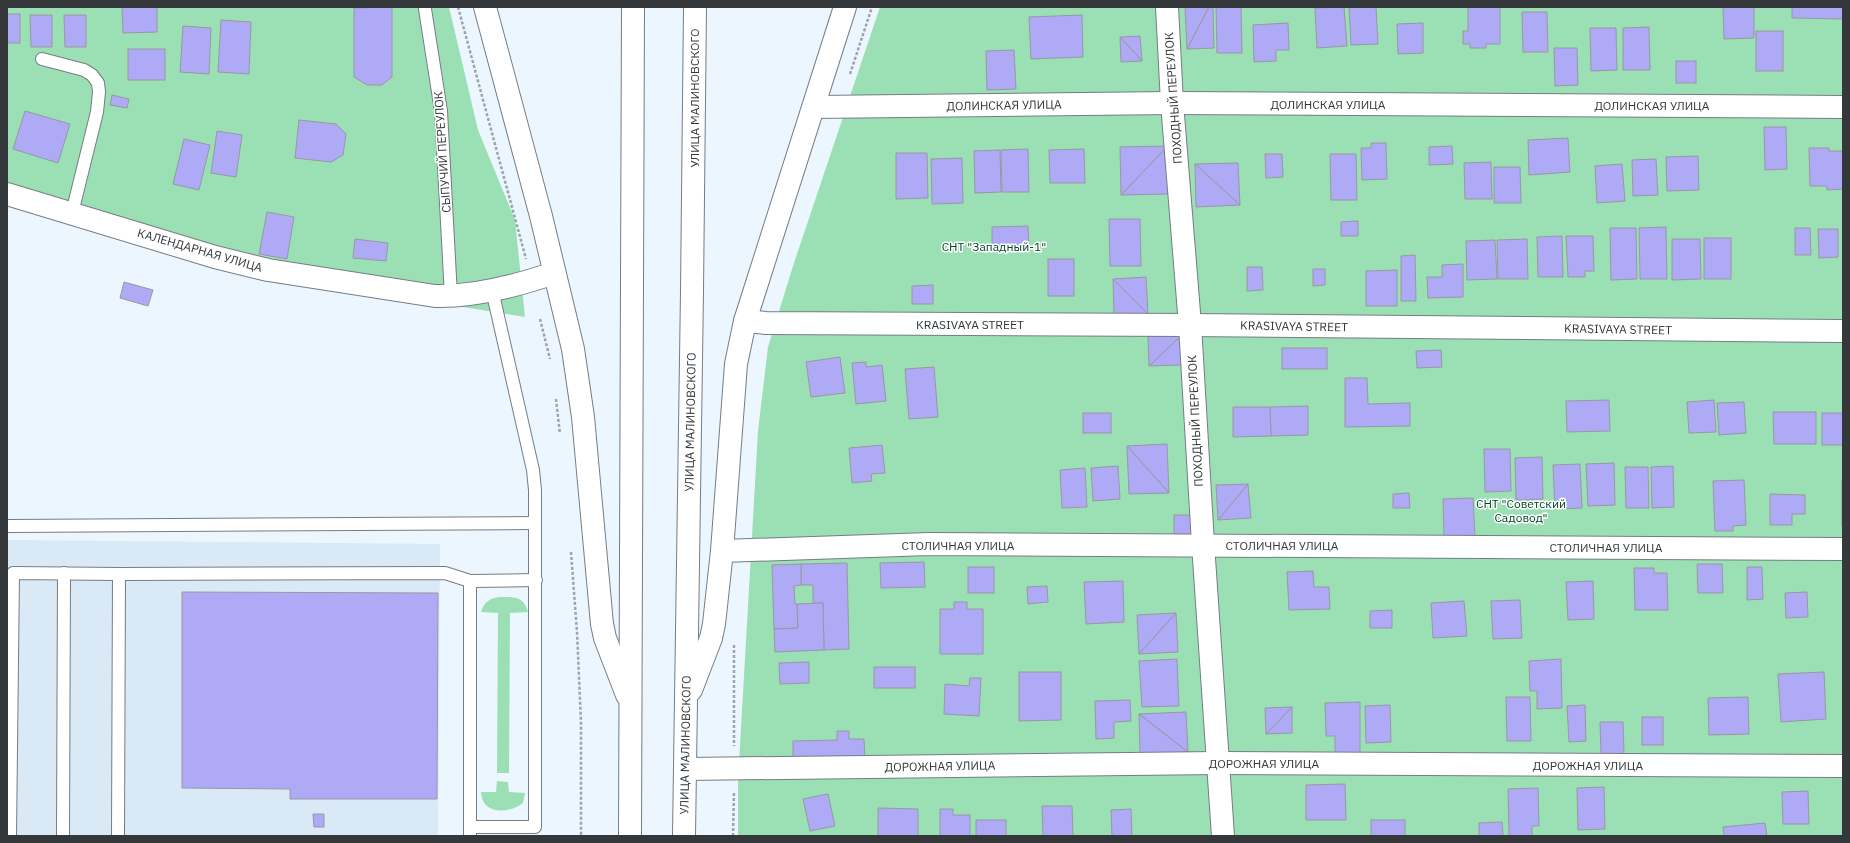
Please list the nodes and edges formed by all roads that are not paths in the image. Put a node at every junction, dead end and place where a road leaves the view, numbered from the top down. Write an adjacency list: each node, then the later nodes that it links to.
1 (485, 7): 13 (main road)
2 (633, 7): 29 (main road)
3 (695, 7): 28 (main road, УЛИЦА МАЛИНОВСКОГО)
4 (845, 7): 9 (main road)
5 (1167, 7): 8 (main road, ПОХОДНЫЙ ПЕРЕУЛОК)
6 (425, 9): 15 (lane, СЫПУЧИЙ ПЕРЕУЛОК)
7 (42, 59): 12 (lane)
8 (1172, 103): 9 (main road, ДОЛИНСКАЯ УЛИЦА); 10 (main road, ДОЛИНСКАЯ УЛИЦА); 17 (main road, ПОХОДНЫЙ ПЕРЕУЛОК)
9 (814, 107): 16 (main road)
10 (1843, 107)
11 (7, 194): 12 (main road, КАЛЕНДАРНАЯ УЛИЦА)
12 (72, 212): 15 (main road, КАЛЕНДАРНАЯ УЛИЦА)
13 (554, 273): 14 (main road, КАЛЕНДАРНАЯ УЛИЦА); 29 (main road)
14 (492, 290): 15 (main road, КАЛЕНДАРНАЯ УЛИЦА); 19 (lane)
15 (451, 296)
16 (745, 321): 17 (main road, KRASIVAYA STREET); 23 (main road)
17 (1190, 325): 18 (main road, KRASIVAYA STREET); 21 (main road, ПОХОДНЫЙ ПЕРЕУЛОК)
18 (1843, 331)
19 (535, 524): 20 (lane); 26 (lane)
20 (7, 526)
21 (1203, 544): 22 (main road, СТОЛИЧНАЯ УЛИЦА); 23 (main road, СТОЛИЧНАЯ УЛИЦА); 30 (main road, ПОХОДНЫЙ ПЕРЕУЛОК)
22 (1843, 549)
23 (722, 551): 28 (main road)
24 (64, 573): 25 (lane); 35 (lane); 36 (lane)
25 (119, 574): 27 (lane); 37 (lane)
26 (536, 580): 27 (lane); 34 (lane)
27 (470, 581): 33 (lane)
28 (686, 704): 32 (main road, УЛИЦА МАЛИНОВСКОГО)
29 (632, 706): 38 (main road)
30 (1218, 763): 31 (main road, ДОРОЖНАЯ УЛИЦА); 32 (main road, ДОРОЖНАЯ УЛИЦА); 40 (main road, ПОХОДНЫЙ ПЕРЕУЛОК)
31 (1843, 766)
32 (685, 770): 39 (main road, УЛИЦА МАЛИНОВСКОГО)
33 (470, 831): 34 (lane)
34 (535, 831)
35 (10, 836)
36 (63, 836)
37 (118, 836)
38 (630, 836)
39 (684, 836)
40 (1224, 836)

